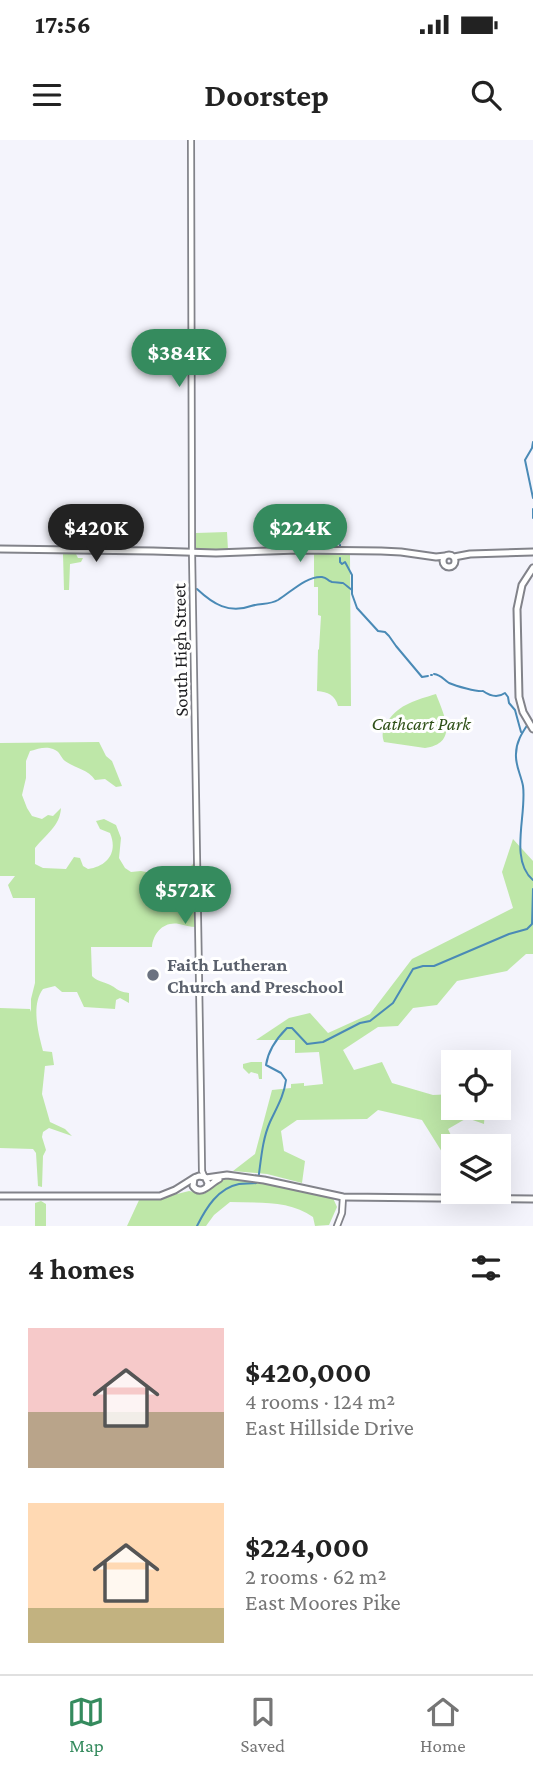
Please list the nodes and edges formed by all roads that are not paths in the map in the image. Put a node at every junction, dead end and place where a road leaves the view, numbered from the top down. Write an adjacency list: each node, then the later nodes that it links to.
1 (191, 140): 3 (street, South High Street)
2 (0, 549): 3 (main road)
3 (192, 552): 4 (main road); 11 (street, South High Street)
4 (411, 554): 6 (main road); 8 (main road)
5 (532, 554): 7 (main road)
6 (445, 556): 7 (main road); 8 (main road)
7 (455, 560): 8 (main road)
8 (444, 564)
9 (533, 568): 10 (main road)
10 (533, 729)
11 (202, 1159): 12 (street, South High Street); 14 (street, South High Street)
12 (195, 1177): 14 (main road); 16 (main road); 17 (main road)
13 (233, 1177): 14 (main road); 15 (main road); 19 (main road)
14 (205, 1178): 15 (main road)
15 (207, 1187): 16 (main road)
16 (195, 1189): 17 (main road)
17 (175, 1191): 18 (main road)
18 (0, 1196)
19 (343, 1197): 20 (main road); 21 (street)
20 (533, 1199)
21 (337, 1226)

